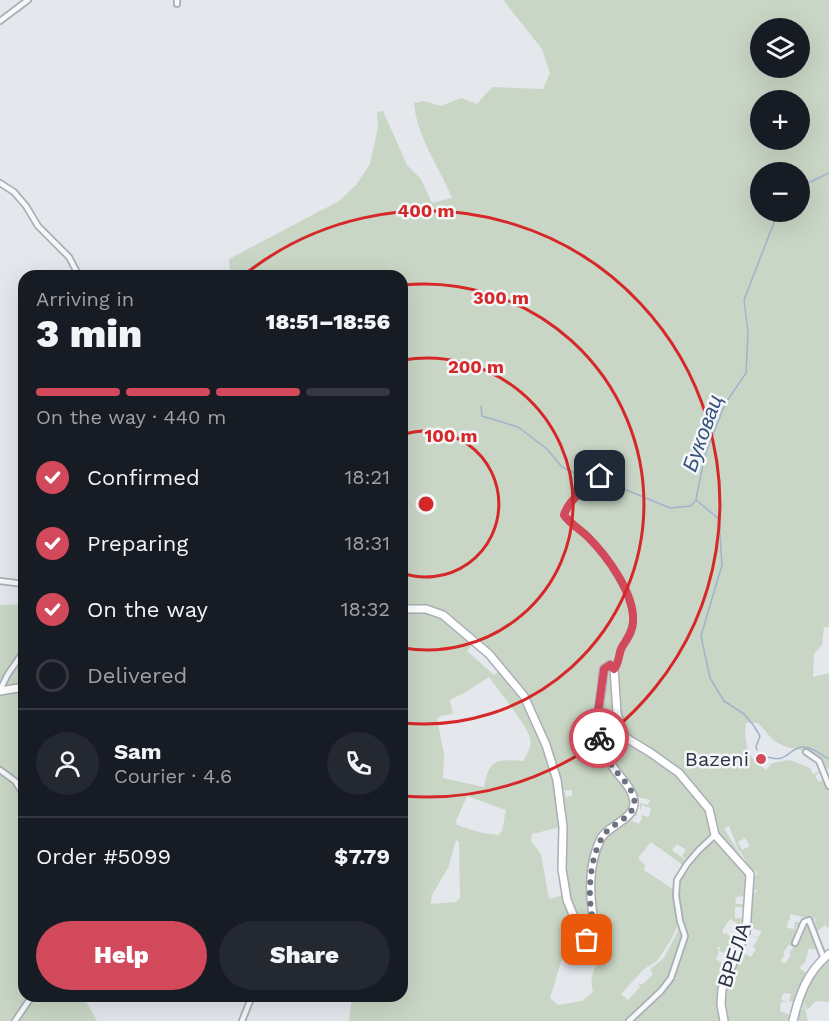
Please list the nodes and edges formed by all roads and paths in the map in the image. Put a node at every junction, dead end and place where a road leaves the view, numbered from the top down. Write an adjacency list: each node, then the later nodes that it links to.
1 (28, 0): 2 (street)
2 (0, 21)
3 (0, 183): 4 (street)
4 (76, 270)
5 (599, 478): 10 (street)
6 (0, 581): 7 (street)
7 (18, 583)
8 (408, 609): 10 (street)
9 (18, 660): 12 (street)
10 (614, 669): 17 (street)
11 (18, 688): 12 (street)
12 (0, 691)
13 (806, 752): 16 (street)
14 (0, 770): 15 (street)
15 (18, 786)
16 (829, 786)
17 (715, 836): 24 (street); 25 (street, ВРЕЛА)
18 (795, 943): 19 (street)
19 (826, 956): 26 (street)
20 (28, 1002): 22 (street)
21 (250, 1002): 23 (street)
22 (15, 1021)
23 (243, 1021)
24 (629, 1021)
25 (724, 1021)
26 (793, 1021)

